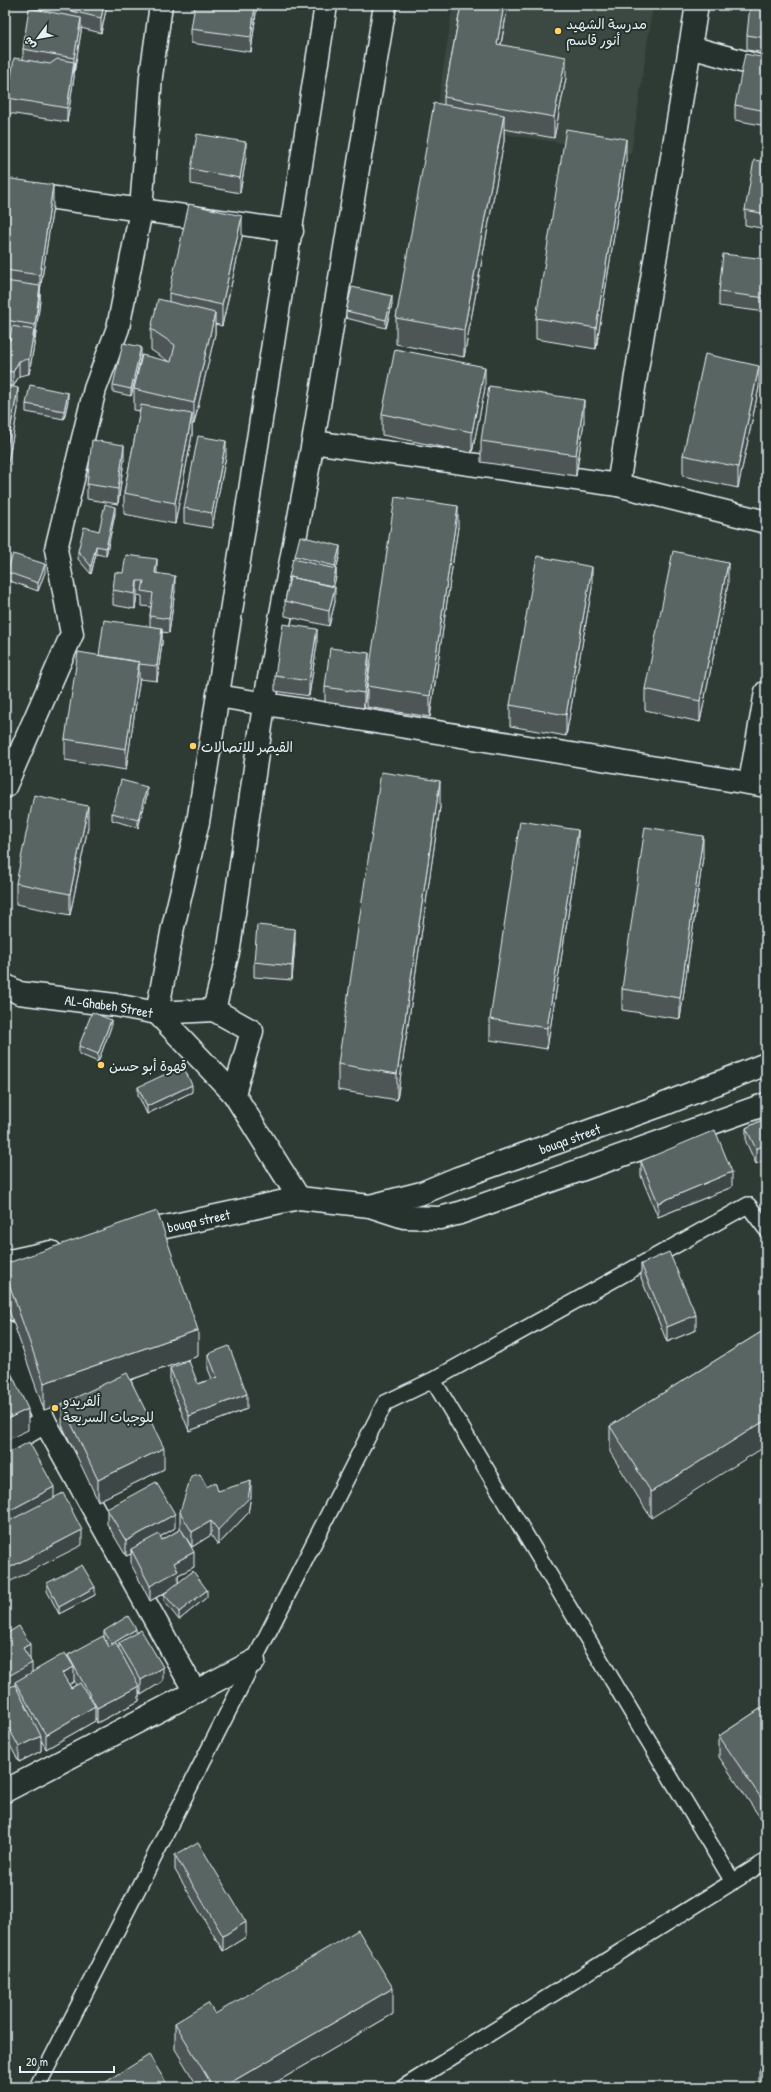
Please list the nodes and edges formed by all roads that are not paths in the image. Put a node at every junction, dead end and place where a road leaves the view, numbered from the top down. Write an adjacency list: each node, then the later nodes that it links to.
1 (161, 5): 8 (street)
2 (326, 5): 9 (street)
3 (385, 5): 10 (street)
4 (697, 5): 5 (street)
5 (690, 47): 6 (street); 11 (street)
6 (766, 68)
7 (5, 191): 8 (street)
8 (141, 210): 9 (street); 17 (street)
9 (292, 231): 14 (street)
10 (313, 442): 11 (street); 15 (street)
11 (618, 485): 12 (street)
12 (766, 522)
13 (766, 692): 16 (street)
14 (218, 696): 15 (street); 20 (street)
15 (264, 704): 16 (street); 19 (street)
16 (758, 784)
17 (5, 787)
18 (5, 984): 20 (street, AL-Ghabeh Street)
19 (214, 1010): 20 (street, AL-Ghabeh Street); 22 (street)
20 (157, 1013): 22 (street)
21 (766, 1064): 25 (street, bouqa street)
22 (234, 1094): 24 (street)
23 (766, 1104): 25 (street, bouqa street)
24 (299, 1198): 25 (street, bouqa street); 27 (street, bouqa street)
25 (370, 1206)
26 (766, 1230): 31 (lane)
27 (113, 1238)
28 (67, 1248): 29 (street)
29 (5, 1262)
30 (5, 1331): 32 (street)
31 (433, 1380): 34 (lane); 38 (lane)
32 (46, 1422): 33 (street); 35 (street)
33 (5, 1445)
34 (254, 1661): 35 (street); 39 (lane)
35 (195, 1692): 36 (street)
36 (5, 1791)
37 (766, 1861): 38 (lane)
38 (733, 1882): 40 (lane)
39 (37, 2087)
40 (404, 2087)

